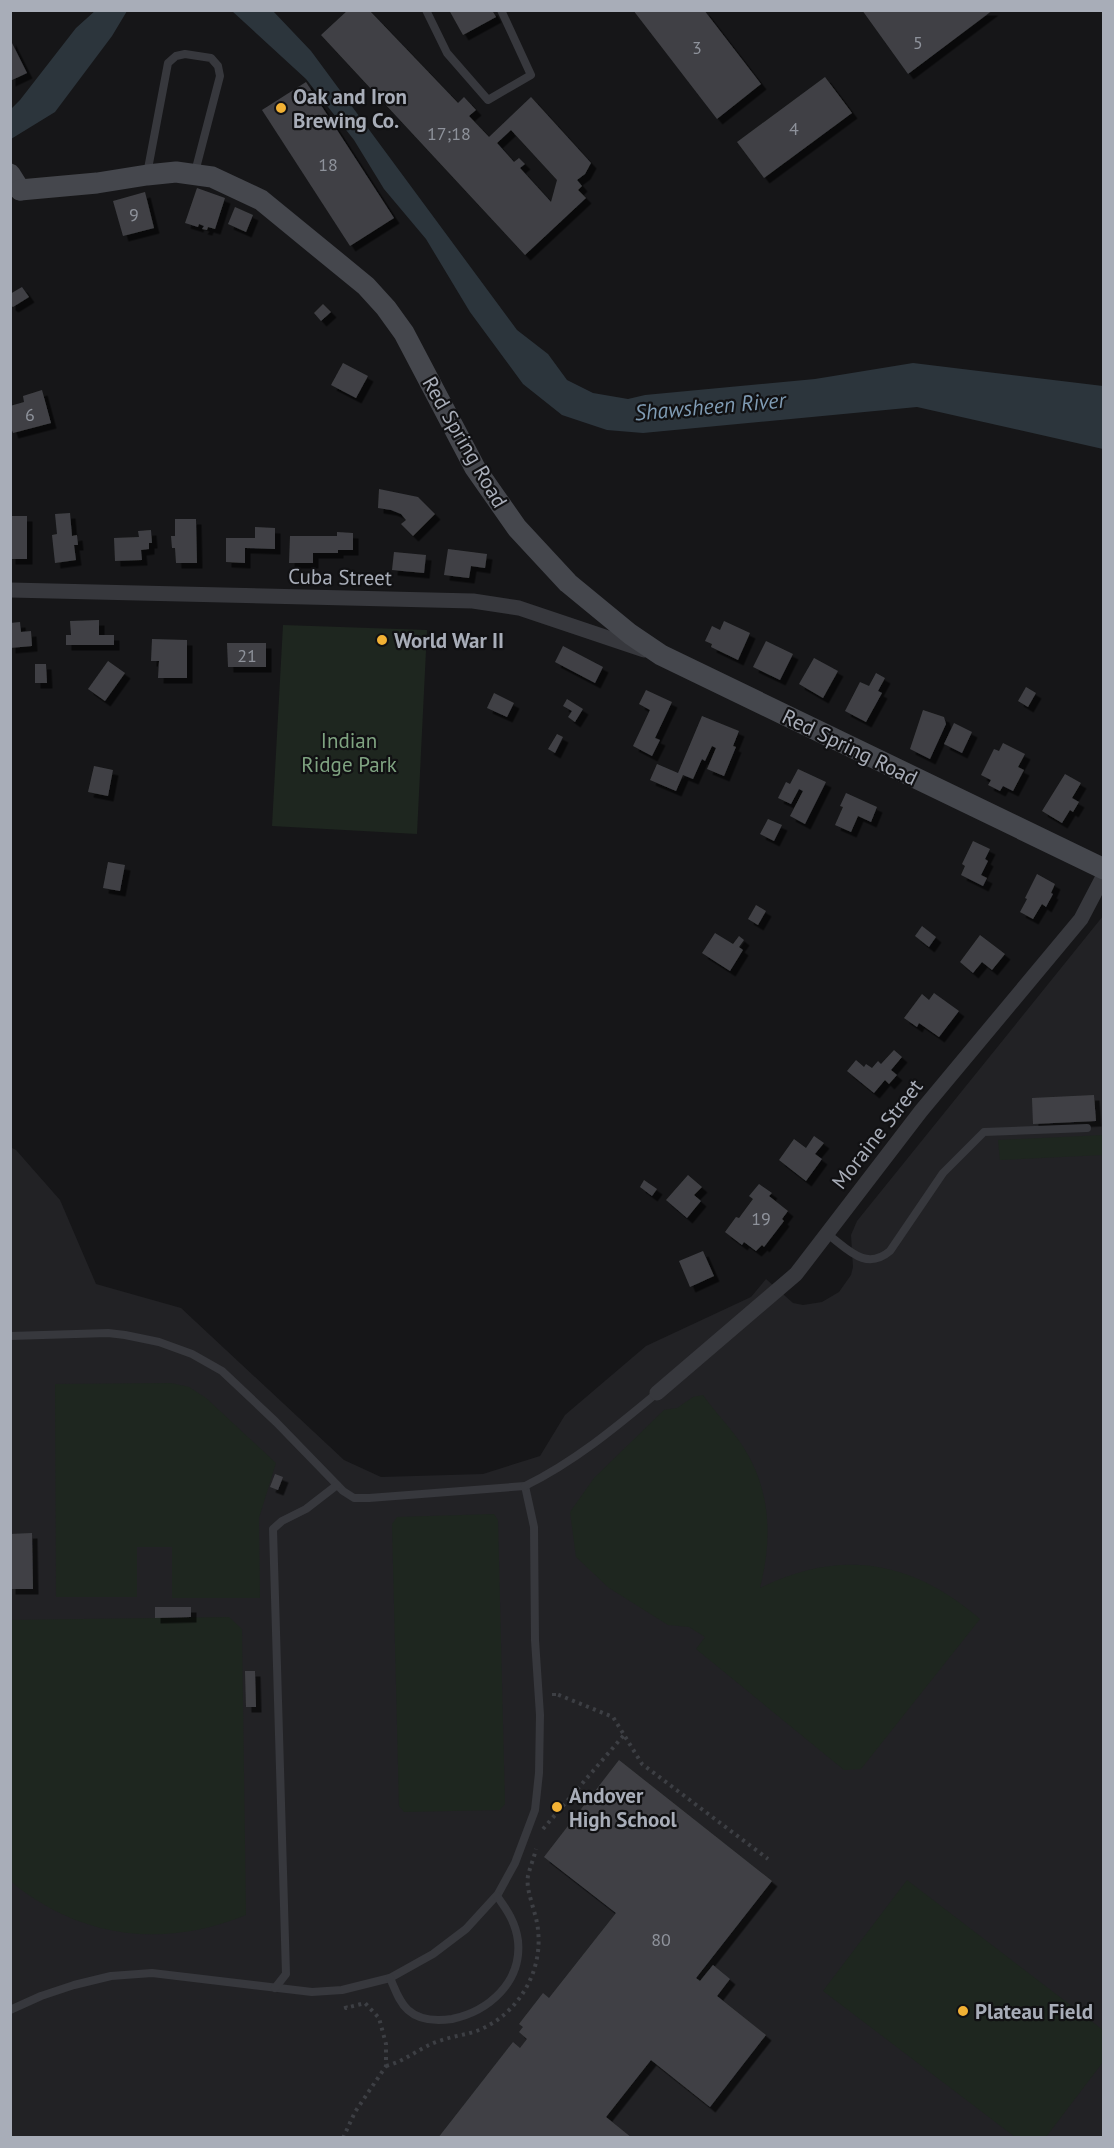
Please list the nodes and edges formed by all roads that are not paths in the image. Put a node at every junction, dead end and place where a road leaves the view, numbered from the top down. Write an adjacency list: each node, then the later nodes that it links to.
1 (426, 10): 2 (lane)
2 (501, 10)
3 (197, 164): 4 (main road, Red Spring Road); 4 (lane); 7 (main road, Red Spring Road)
4 (147, 175): 5 (main road, Red Spring Road)
5 (14, 189)
6 (10, 590): 7 (street, Cuba Street)
7 (661, 655): 8 (main road, Red Spring Road)
8 (1104, 869)
9 (1104, 875): 11 (street, Moraine Street)
10 (1087, 1128): 11 (lane)
11 (826, 1233): 13 (street, Moraine Street)
12 (10, 1336): 14 (lane)
13 (657, 1393): 15 (lane)
14 (337, 1485): 15 (lane); 18 (lane)
15 (525, 1486): 16 (lane)
16 (497, 1896): 17 (lane); 17 (lane)
17 (390, 1978): 18 (lane)
18 (275, 1988): 19 (lane)
19 (10, 2010)

